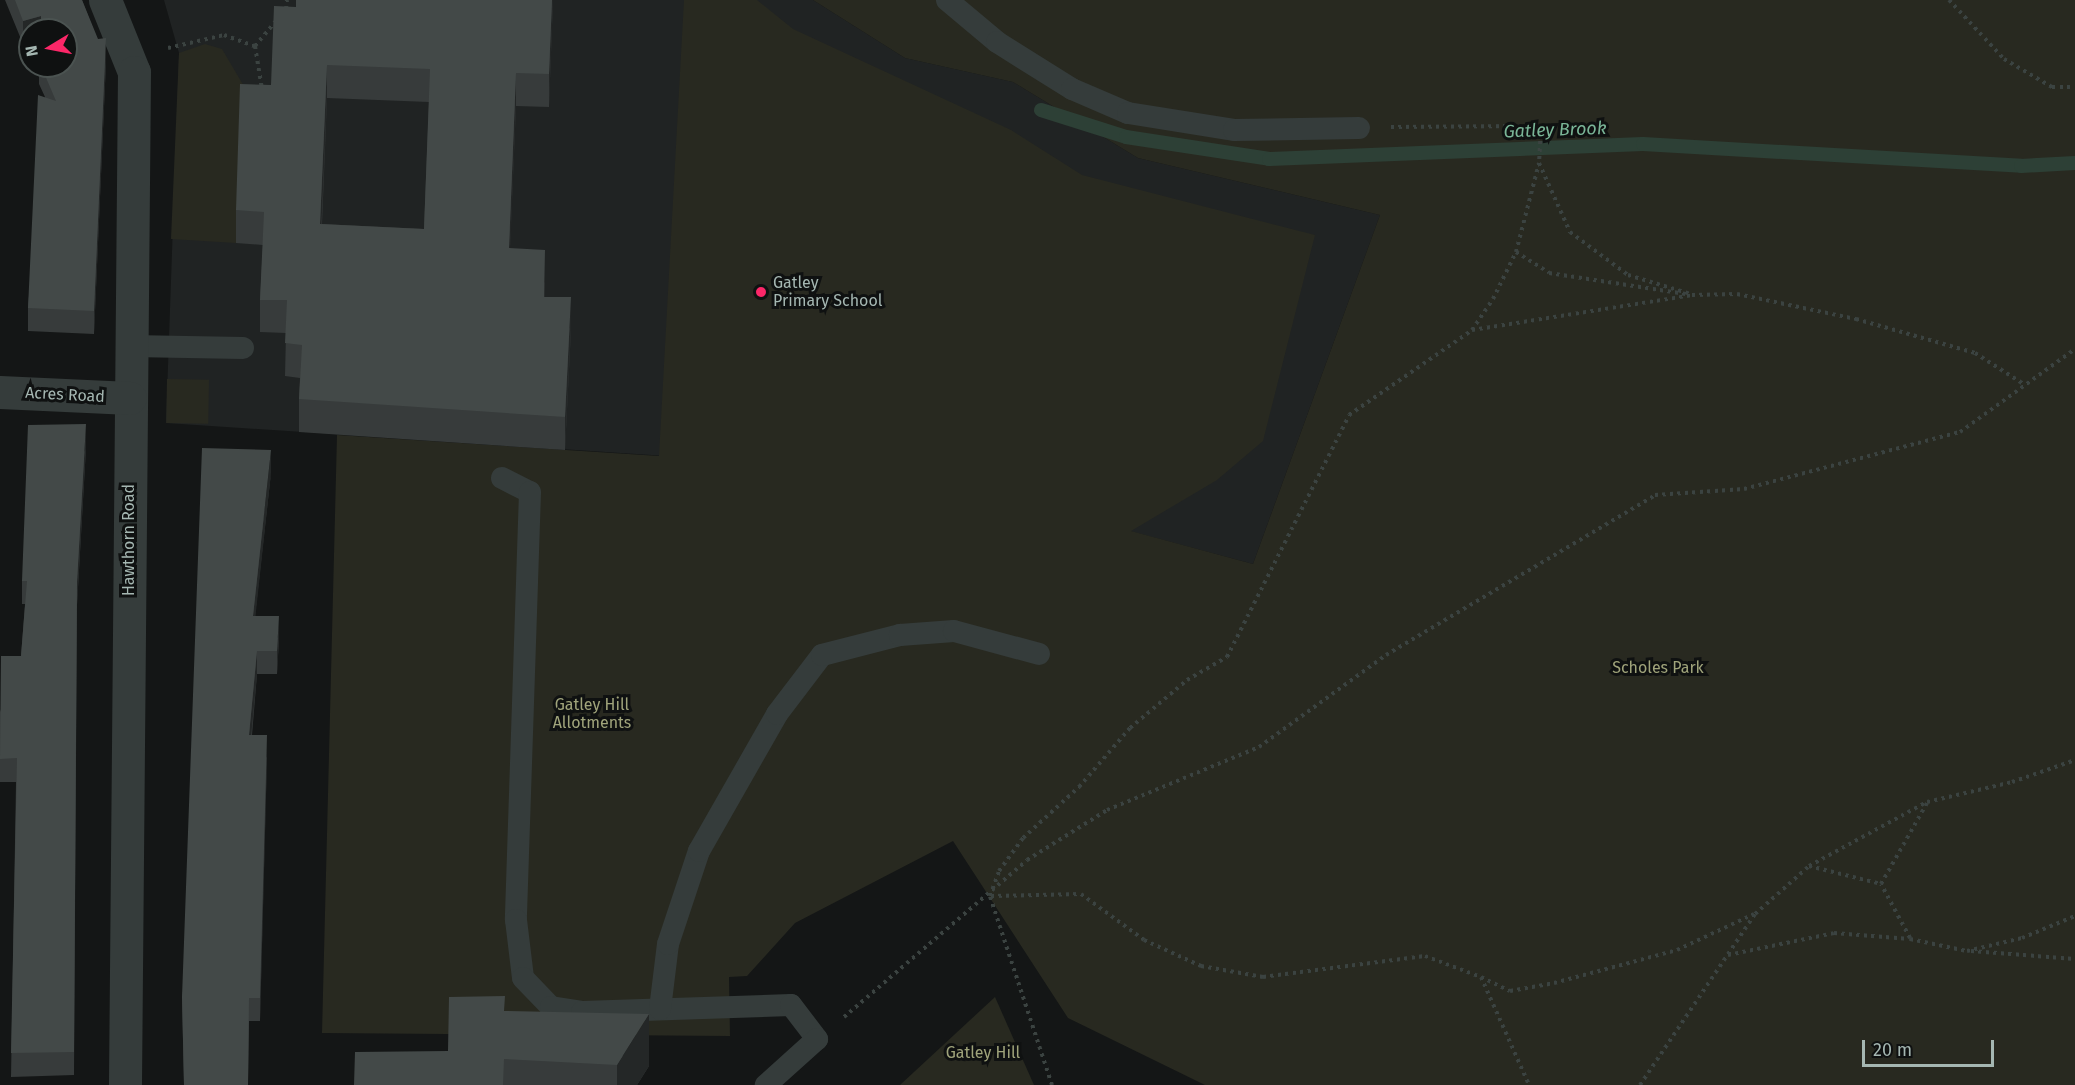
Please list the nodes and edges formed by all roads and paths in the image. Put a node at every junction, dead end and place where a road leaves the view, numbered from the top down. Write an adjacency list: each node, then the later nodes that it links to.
1 (105, 0): 6 (street, Hawthorn Road)
2 (287, 0): 5 (path)
3 (946, 0): 9 (lane)
4 (1949, 0): 7 (path)
5 (255, 46): 6 (path); 8 (path)
6 (131, 63): 14 (street, Hawthorn Road)
7 (2075, 87)
8 (264, 97)
9 (1359, 128): 10 (path)
10 (1539, 163): 11 (path); 12 (path)
11 (1516, 252): 12 (path); 13 (path)
12 (1692, 295): 13 (path); 17 (path)
13 (1472, 330): 26 (path)
14 (131, 346): 15 (lane); 19 (street, Hawthorn Road)
15 (243, 348)
16 (2075, 349): 17 (path)
17 (2025, 385): 26 (path)
18 (0, 392): 19 (street, Acres Road)
19 (130, 398): 36 (street, Hawthorn Road)
20 (502, 478): 34 (lane)
21 (1039, 654): 34 (lane)
22 (2075, 760): 23 (path)
23 (1927, 802): 24 (path); 25 (path)
24 (1809, 866): 25 (path); 27 (path)
25 (1881, 884): 29 (path)
26 (990, 896): 33 (path); 35 (path); 38 (path)
27 (1755, 914): 31 (path); 33 (path)
28 (2075, 916): 30 (path)
29 (1910, 939): 30 (path); 31 (path)
30 (1967, 951): 32 (path)
31 (1727, 956): 40 (path)
32 (2075, 959)
33 (1481, 977): 39 (path)
34 (660, 1010): 35 (lane)
35 (817, 1039): 37 (lane)
36 (125, 1085)
37 (766, 1085)
38 (1052, 1085)
39 (1529, 1085)
40 (1640, 1085)

